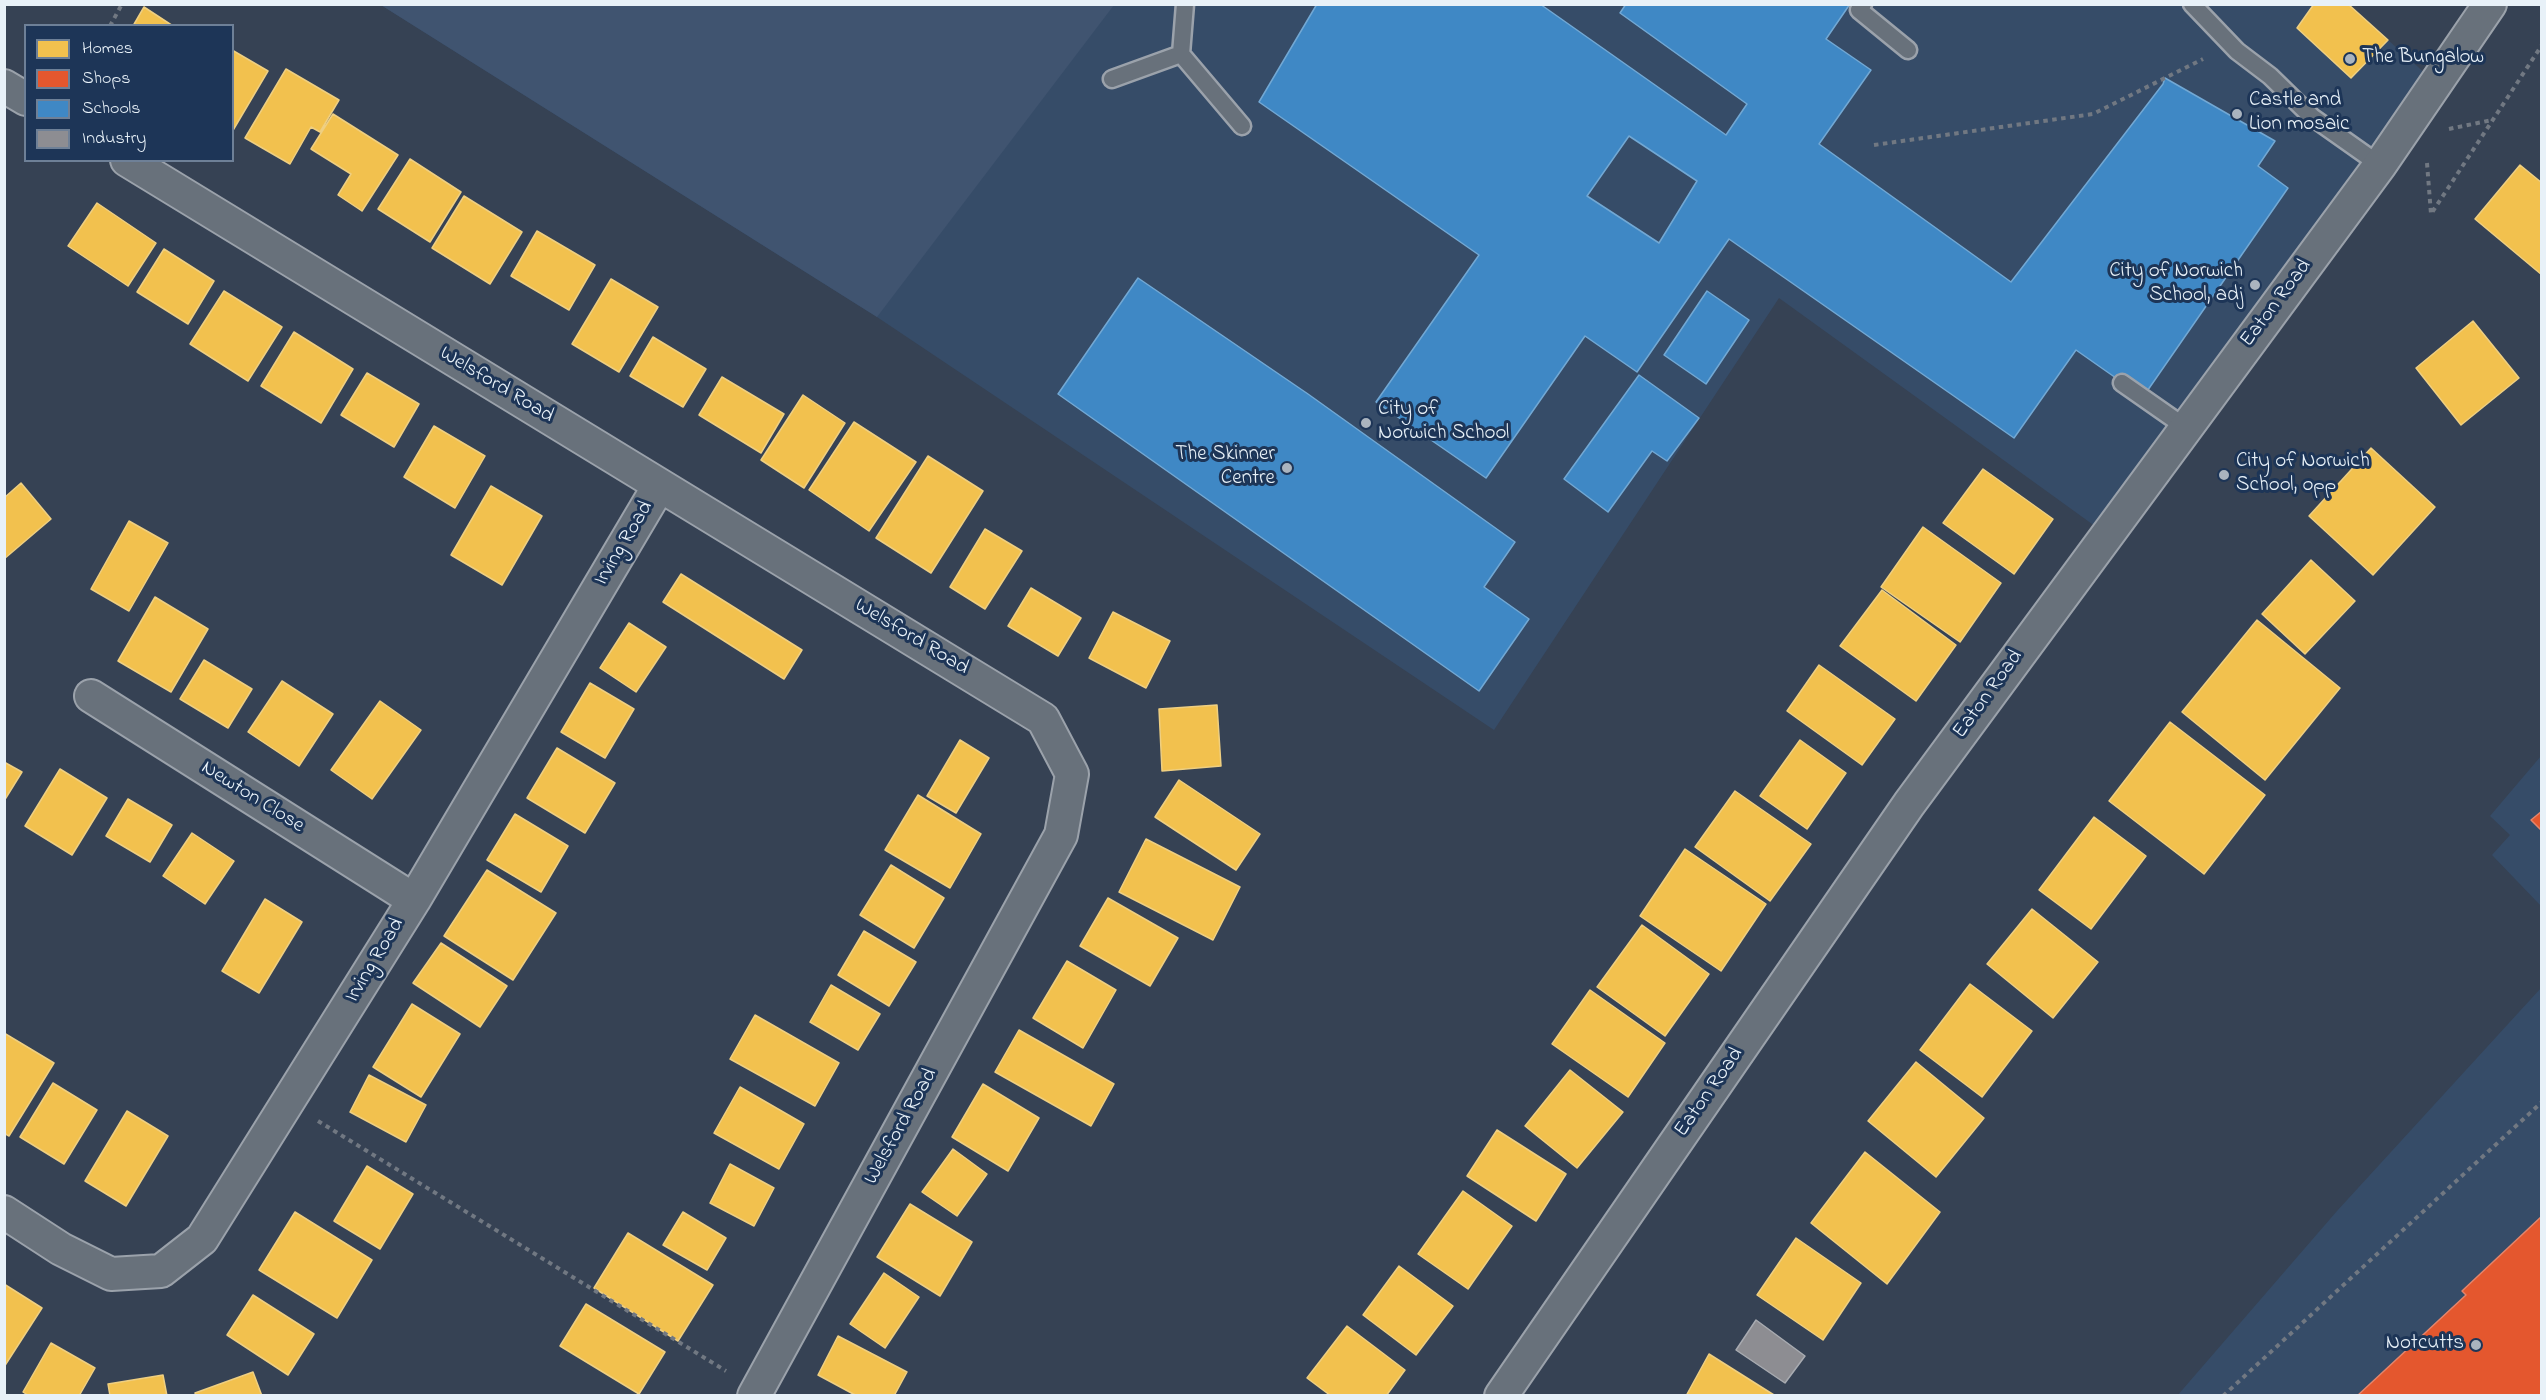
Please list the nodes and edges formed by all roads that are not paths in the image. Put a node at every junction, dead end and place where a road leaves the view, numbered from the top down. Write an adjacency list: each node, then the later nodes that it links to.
1 (1185, 4): 6 (lane)
2 (1863, 4): 5 (lane)
3 (2192, 4): 12 (lane)
4 (2490, 4): 12 (street, Eaton Road)
5 (1908, 50)
6 (1181, 54): 7 (lane); 10 (lane)
7 (1112, 79)
8 (4, 86): 9 (street)
9 (24, 98)
10 (1242, 126)
11 (130, 162): 15 (street, Welsford Road)
12 (2380, 165): 14 (street, Eaton Road)
13 (2122, 383): 14 (lane)
14 (2185, 427): 20 (street, Eaton Road)
15 (659, 486): 17 (street, Irving Road); 19 (street, Welsford Road)
16 (91, 696): 17 (street, Newton Close)
17 (414, 900): 18 (street, Irving Road)
18 (4, 1212)
19 (755, 1394)
20 (1501, 1395)

